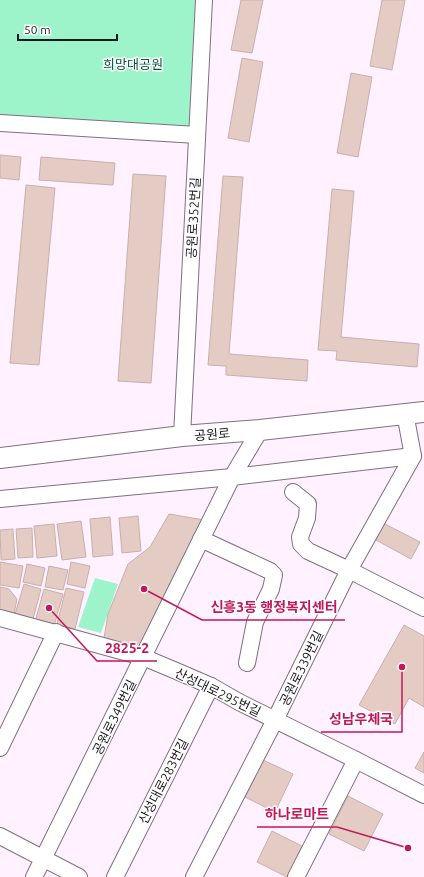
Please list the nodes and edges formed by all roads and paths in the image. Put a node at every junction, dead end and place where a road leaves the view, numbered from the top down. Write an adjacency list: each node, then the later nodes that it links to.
1 (204, 0): 3 (street, 공원로352번길)
2 (0, 123): 3 (street)
3 (197, 135): 6 (street, 공원로352번길)
4 (414, 412): 5 (main road, 공원로); 7 (street)
5 (260, 430): 6 (main road, 공원로); 9 (street, 공원로349번길)
6 (182, 436): 8 (main road, 공원로)
7 (413, 456): 9 (street); 13 (street, 공원로339번길)
8 (0, 458)
9 (232, 477): 11 (street); 12 (street, 공원로349번길)
10 (293, 492): 13 (street)
11 (0, 499)
12 (201, 539): 17 (street, 공원로349번길); 18 (street)
13 (349, 570): 14 (street); 20 (street, 공원로339번길)
14 (424, 608)
15 (0, 618): 16 (street, 산성대로295번길)
16 (56, 632): 17 (street, 산성대로295번길); 21 (street)
17 (144, 657): 19 (street, 산성대로295번길); 25 (street, 공원로349번길)
18 (247, 663)
19 (210, 686): 20 (street, 산성대로295번길); 28 (street, 산성대로283번길)
20 (275, 720): 22 (street, 산성대로295번길); 29 (street, 공원로339번길)
21 (0, 748)
22 (356, 760): 23 (street, 산성대로295번길); 30 (street)
23 (424, 795)
24 (0, 836): 25 (street)
25 (43, 859): 26 (street, 공원로349번길); 27 (street)
26 (34, 877)
27 (79, 877)
28 (115, 877)
29 (194, 877)
30 (296, 877)

